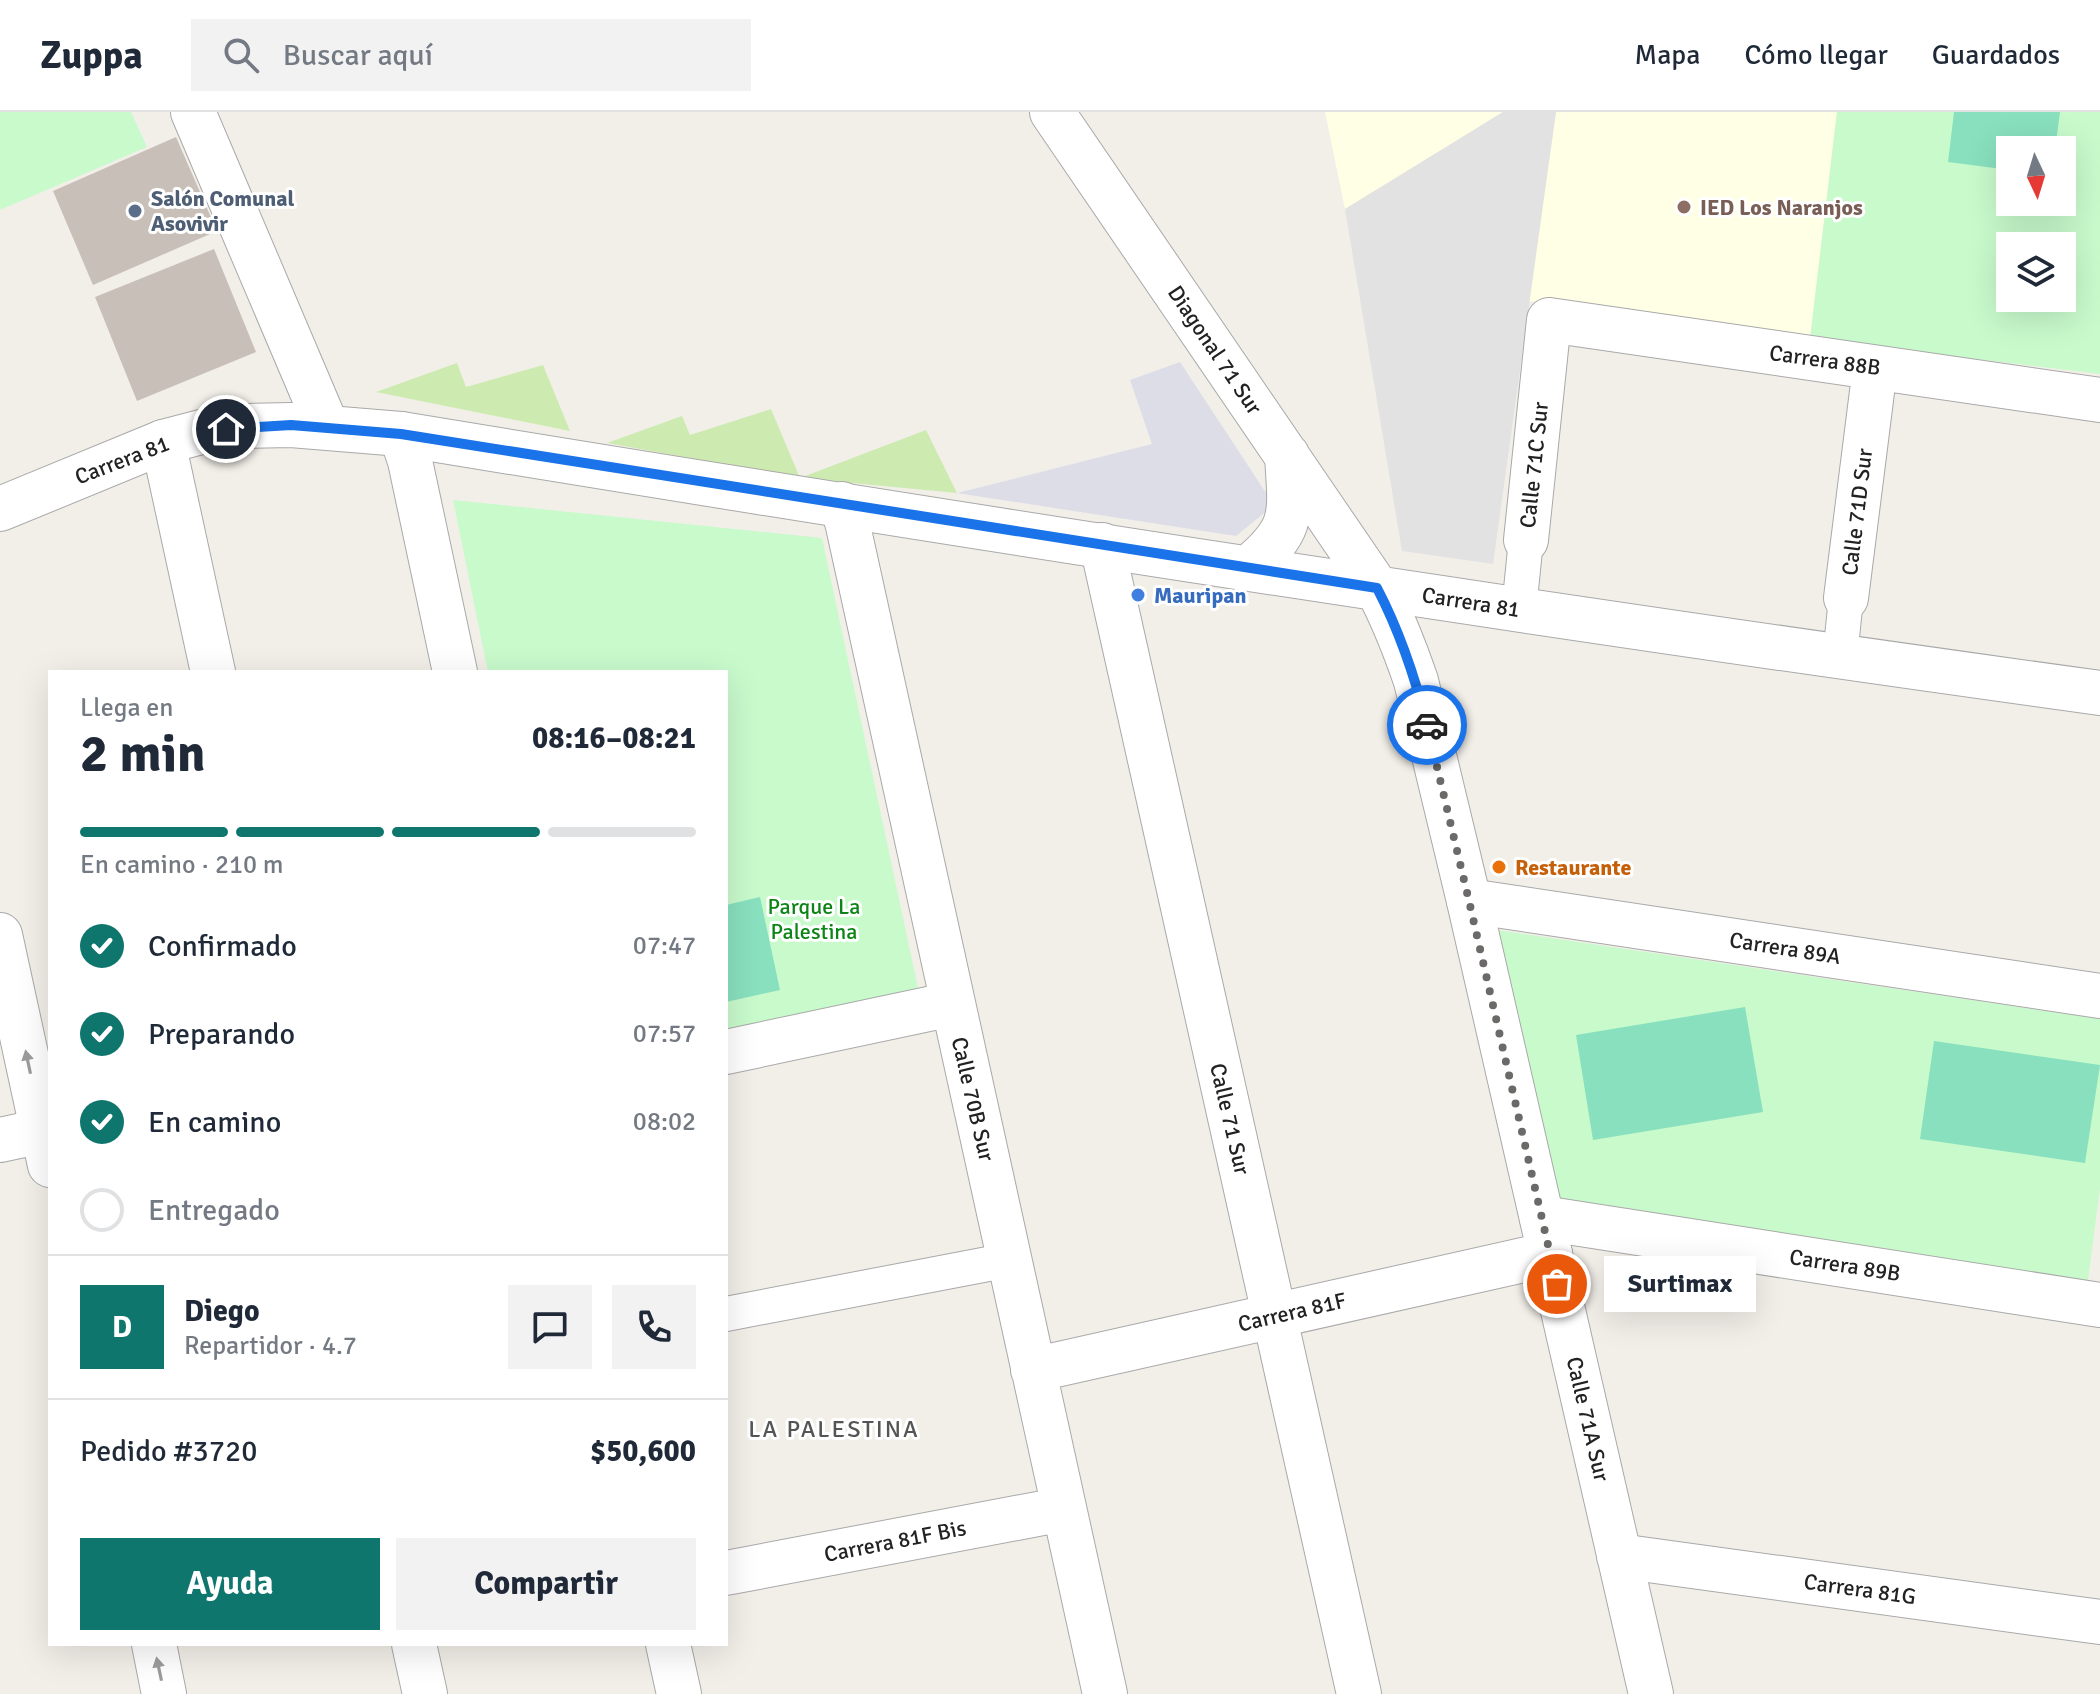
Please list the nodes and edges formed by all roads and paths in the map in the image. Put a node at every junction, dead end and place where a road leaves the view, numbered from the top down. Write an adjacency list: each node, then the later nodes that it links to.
1 (193, 112): 6 (street)
2 (1052, 112): 9 (street, Diagonal 71 Sur)
3 (1549, 320): 4 (street, Carrera 88B); 12 (street, Calle 71C Sur)
4 (1875, 368): 5 (street, Carrera 88B); 16 (street, Calle 71D Sur)
5 (2100, 400)
6 (327, 427): 7 (street, Carrera 81); 8 (street, Carrera 81)
7 (401, 434): 10 (street, Carrera 81); 20 (street)
8 (163, 442): 11 (street, Carrera 81); 19 (street)
9 (1287, 455): 14 (street); 15 (street, Diagonal 71 Sur)
10 (842, 504): 13 (street, Carrera 81); 25 (street, Calle 70B Sur)
11 (0, 509)
12 (1526, 540): 17 (street, Calle 71C Sur)
13 (1102, 545): 14 (street, Carrera 81); 33 (street, Calle 71 Sur)
14 (1248, 568): 15 (street, Carrera 81)
15 (1377, 588): 17 (street, Carrera 81); 22 (street, Calle 71A Sur)
16 (1846, 598): 18 (street, Calle 71D Sur)
17 (1519, 609): 18 (street, Carrera 81)
18 (1840, 657): 21 (street, Carrera 81)
19 (213, 670)
20 (455, 670)
21 (2100, 693)
22 (1469, 901): 24 (street, Carrera 89A); 29 (street, Calle 71A Sur)
23 (0, 935): 28 (street, one-way to 23)
24 (2100, 996)
25 (952, 1004): 26 (street); 30 (street, Calle 70B Sur)
26 (728, 1052)
27 (0, 1140): 28 (street)
28 (46, 1148)
29 (1546, 1236): 31 (street, Carrera 89B); 33 (street, Carrera 81F); 36 (street, Calle 71A Sur)
30 (1009, 1260): 32 (street); 34 (street, Calle 70B Sur)
31 (2100, 1305)
32 (728, 1314)
33 (1275, 1316): 34 (street, Carrera 81F); 46 (street, Calle 71 Sur)
34 (1033, 1370): 35 (street, Calle 70B Sur)
35 (1064, 1509): 37 (street, Carrera 81F Bis); 45 (street, Calle 70B Sur)
36 (1619, 1556): 38 (street, Carrera 81G); 47 (street, Calle 71A Sur)
37 (728, 1573)
38 (2100, 1622)
39 (154, 1646): 42 (street, one-way to 39)
40 (414, 1646): 43 (street)
41 (668, 1646): 44 (street)
42 (164, 1694)
43 (425, 1694)
44 (679, 1694)
45 (1105, 1694)
46 (1359, 1694)
47 (1651, 1694)

